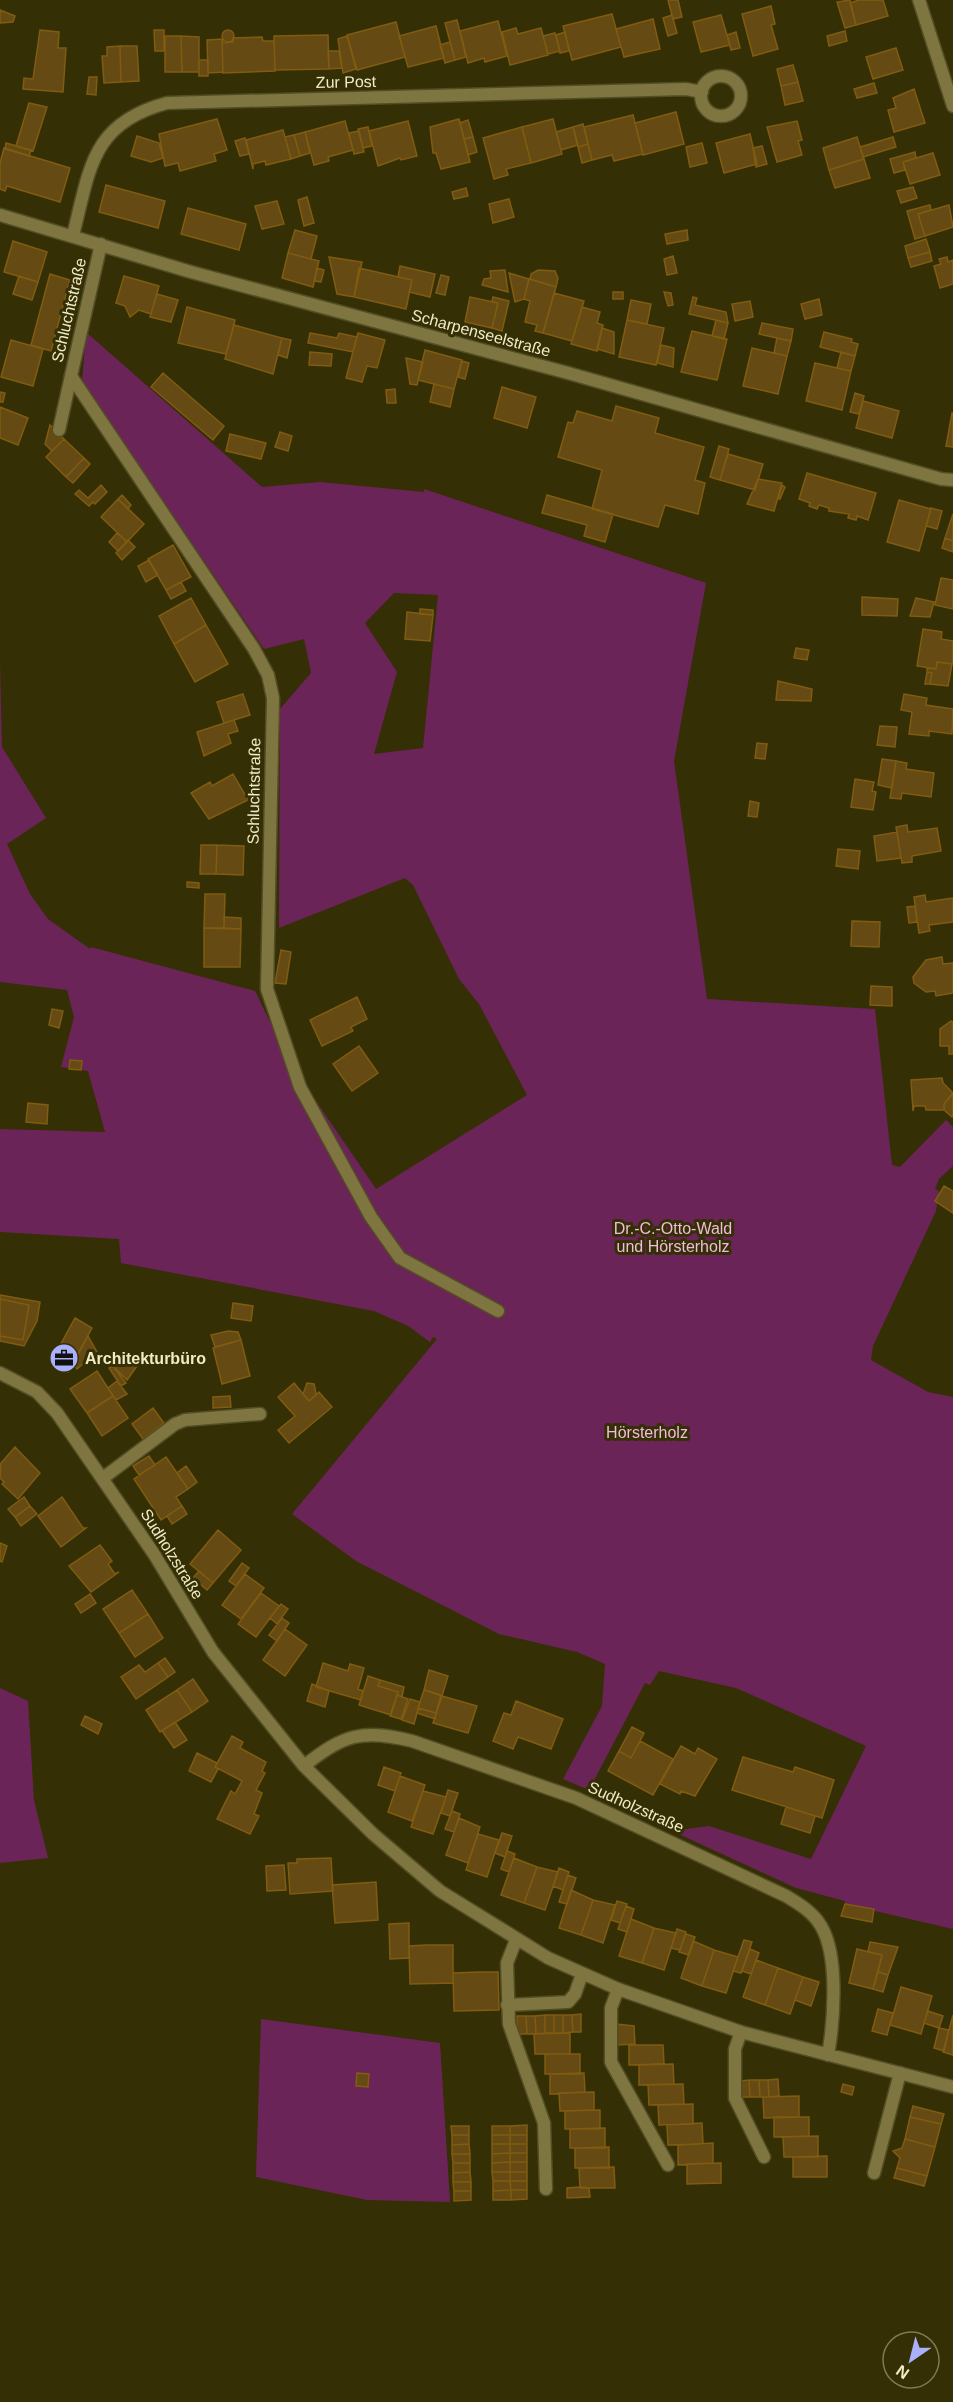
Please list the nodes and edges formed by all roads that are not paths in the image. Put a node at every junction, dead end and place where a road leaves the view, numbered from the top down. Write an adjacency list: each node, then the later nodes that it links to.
1 (919, 0): 3 (street)
2 (702, 92): 5 (street, Zur Post)
3 (953, 106)
4 (0, 215): 5 (street, Scharpenseelstraße)
5 (73, 236): 6 (street, Scharpenseelstraße)
6 (101, 244): 7 (street, Schluchtstraße); 9 (street, Scharpenseelstraße)
7 (71, 376): 8 (street); 10 (street, Schluchtstraße)
8 (59, 430)
9 (953, 480)
10 (498, 1311)
11 (0, 1373): 13 (street, Sudholzstraße)
12 (261, 1414): 13 (street)
13 (104, 1478): 14 (street, Sudholzstraße)
14 (304, 1766): 15 (street, Sudholzstraße); 20 (street, Sudholzstraße)
15 (516, 1940): 16 (street, Sudholzstraße); 18 (street)
16 (582, 1974): 17 (street, Sudholzstraße); 18 (street)
17 (618, 1989): 19 (street, Sudholzstraße); 24 (street)
18 (507, 2005): 26 (street)
19 (741, 2032): 20 (street, Sudholzstraße); 23 (street)
20 (828, 2055): 21 (street, Sudholzstraße)
21 (900, 2073): 22 (street, Sudholzstraße); 25 (street)
22 (953, 2087)
23 (764, 2157)
24 (668, 2165)
25 (874, 2173)
26 (546, 2189)

